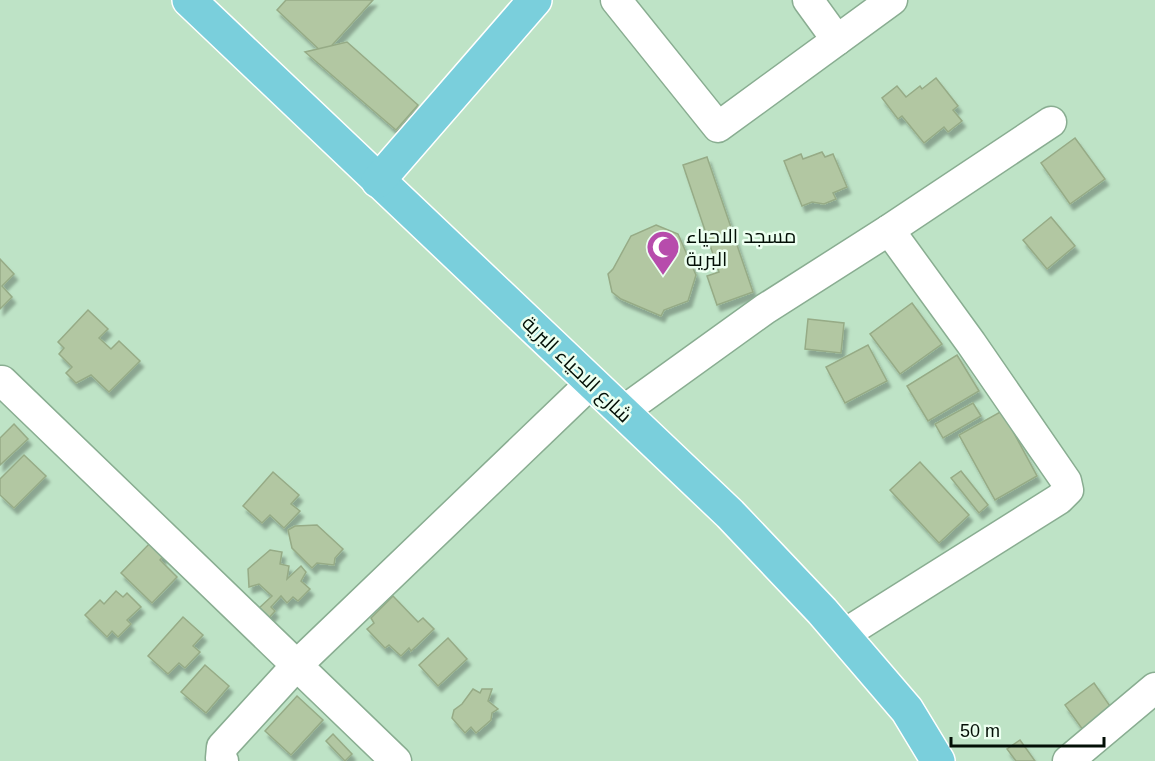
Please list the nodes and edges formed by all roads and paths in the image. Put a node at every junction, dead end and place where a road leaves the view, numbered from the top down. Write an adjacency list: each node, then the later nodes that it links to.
1 (189, 0): 8 (main road, شارع الاحياء البرية)
2 (535, 0): 8 (main road)
3 (616, 0): 6 (street)
4 (808, 0): 6 (street)
5 (892, 0): 6 (street)
6 (837, 40)
7 (1051, 122): 9 (street)
8 (378, 181): 11 (main road, شارع الاحياء البرية)
9 (889, 230): 12 (street); 13 (street)
10 (2, 381): 14 (street)
11 (591, 383): 12 (main road, شارع الاحياء البرية); 14 (street)
12 (622, 412): 13 (main road, شارع الاحياء البرية)
13 (843, 635): 18 (main road, شارع الاحياء البرية)
14 (296, 666): 16 (street); 17 (street)
15 (1155, 688): 19 (street)
16 (223, 761)
17 (396, 761)
18 (938, 761)
19 (1068, 761)

